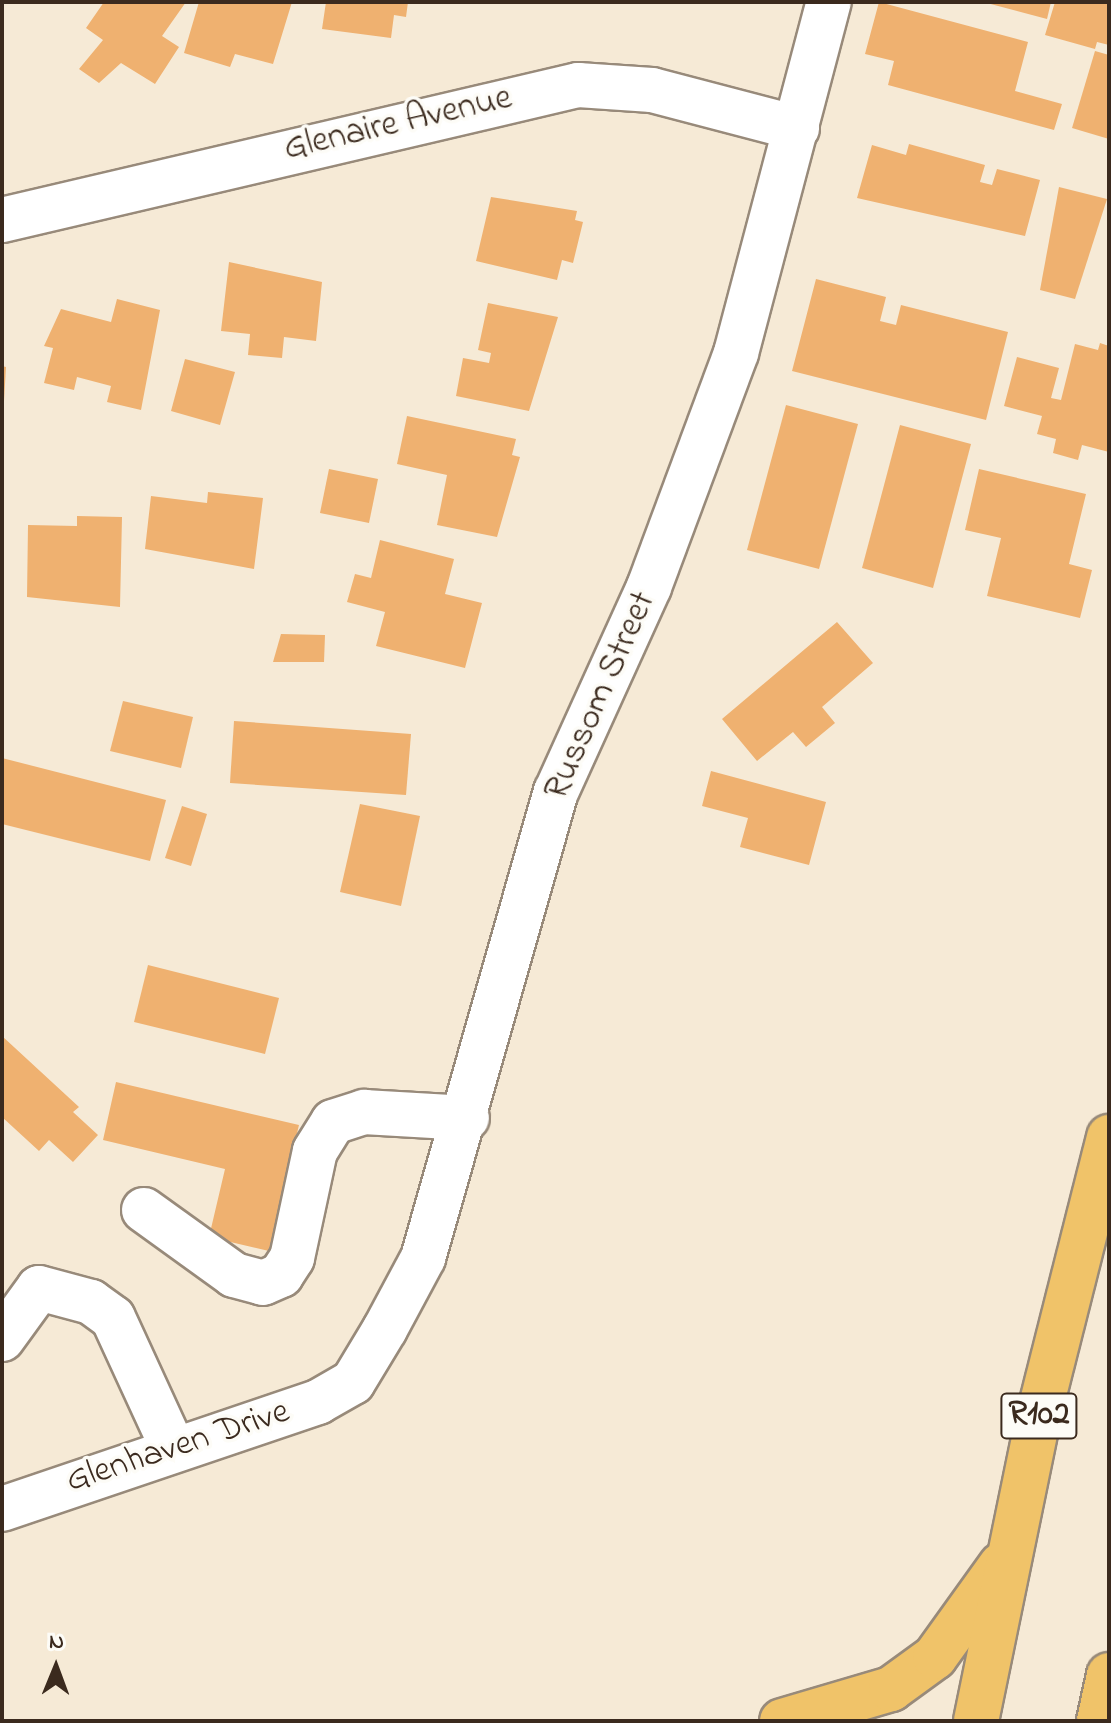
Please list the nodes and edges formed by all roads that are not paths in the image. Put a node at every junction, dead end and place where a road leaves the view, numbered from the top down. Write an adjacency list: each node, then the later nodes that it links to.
1 (829, 2): 2 (street, Russom Street)
2 (797, 128): 3 (street, Glenaire Avenue); 4 (street, Russom Street)
3 (7, 211)
4 (467, 1118): 6 (street); 8 (street, Russom Street)
5 (1109, 1137): 11 (main road, R102)
6 (144, 1210)
7 (2, 1339): 9 (street)
8 (353, 1382): 9 (street, Glenhaven Drive)
9 (172, 1446): 10 (street, Glenhaven Drive)
10 (2, 1509)
11 (1014, 1544): 13 (main road); 14 (main road, R102)
12 (1109, 1675): 15 (main road)
13 (782, 1721)
14 (976, 1721)
15 (1099, 1721)

